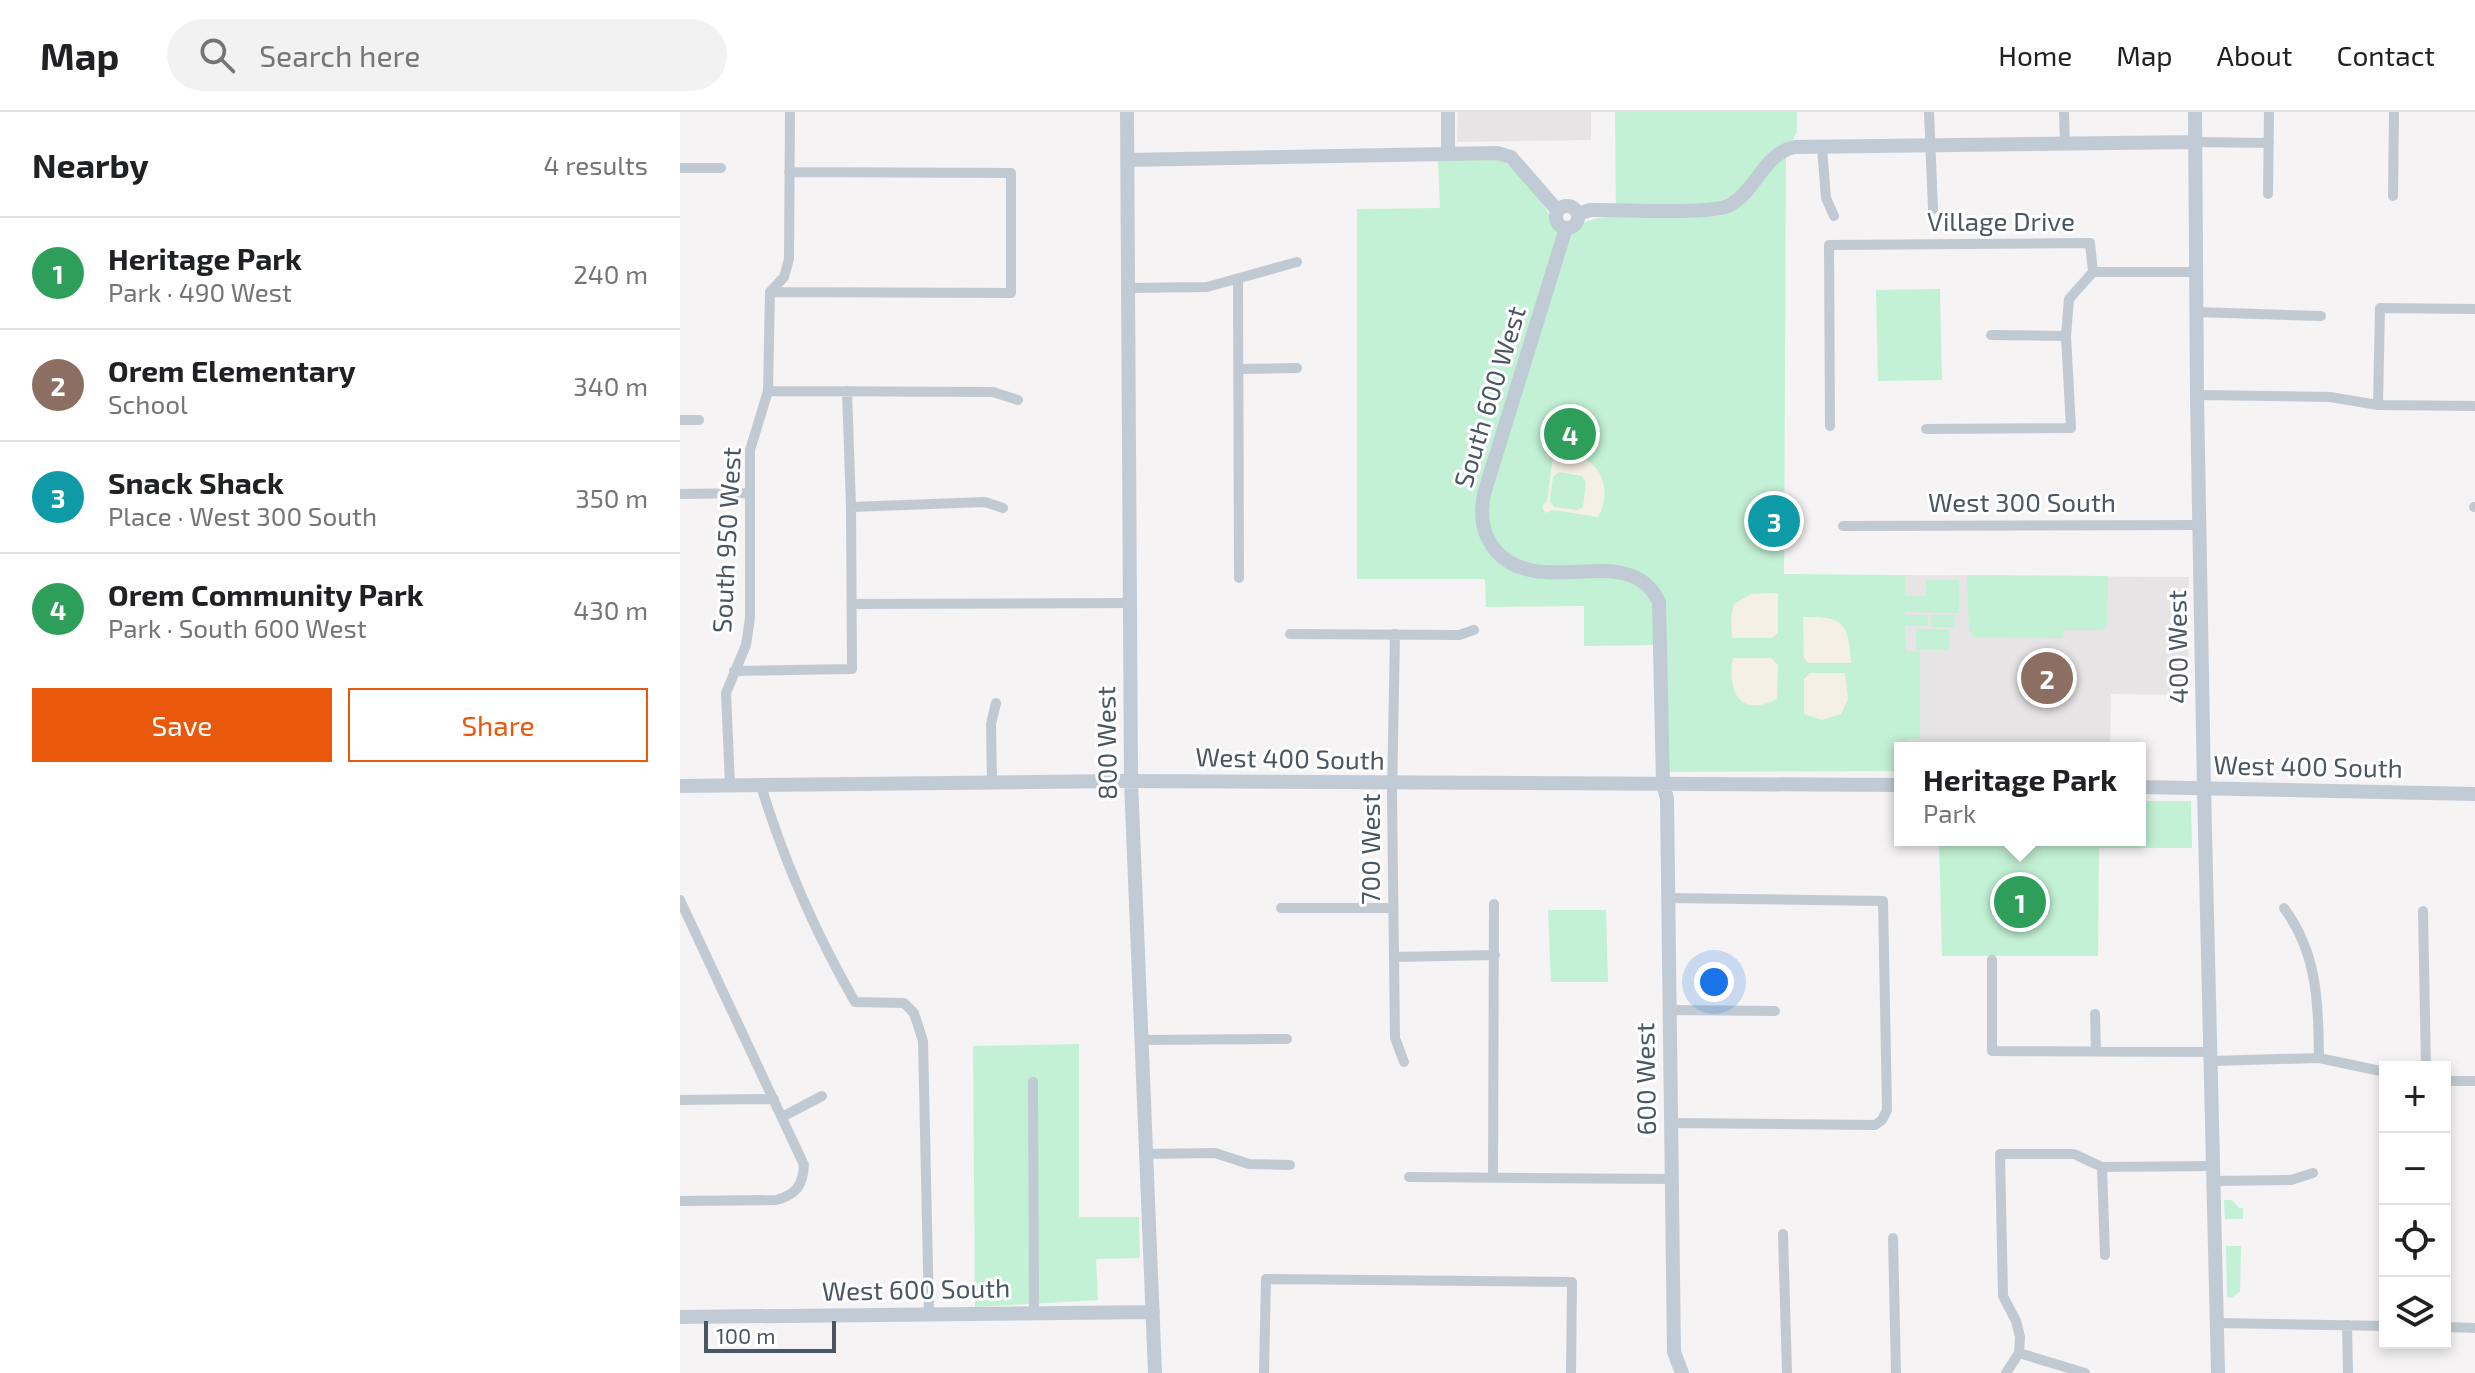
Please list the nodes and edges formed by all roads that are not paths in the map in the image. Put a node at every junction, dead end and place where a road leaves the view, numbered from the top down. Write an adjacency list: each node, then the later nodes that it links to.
1 (790, 112): 18 (street)
2 (1127, 112): 15 (street, 800 West)
3 (1448, 112): 14 (street)
4 (1929, 112): 12 (street)
5 (2064, 112): 11 (street)
6 (2195, 112): 9 (street, 400 West)
7 (2269, 112): 10 (street)
8 (2394, 112): 20 (street)
9 (2195, 142): 10 (street); 11 (street); 28 (street, 400 West)
10 (2269, 143): 19 (street)
11 (2065, 144): 12 (street)
12 (1932, 146): 13 (street); 21 (street)
13 (1822, 148): 23 (street); 24 (street)
14 (1448, 154): 15 (street); 22 (street)
15 (1128, 160): 30 (street, 800 West)
16 (680, 168): 17 (street)
17 (721, 168)
18 (789, 172): 31 (street); 31 (street)
19 (2268, 194)
20 (2393, 196)
21 (1933, 209)
22 (1558, 211): 23 (street); 25 (street)
23 (1578, 214): 25 (street)
24 (1834, 216)
25 (1566, 228): 65 (street, South 600 West)
26 (1297, 262): 29 (street)
27 (2093, 272): 28 (street); 36 (street); 47 (street, Village Drive)
28 (2196, 272): 33 (street, 400 West)
29 (1238, 279): 30 (street); 38 (street)
30 (1128, 288): 56 (street, 800 West)
31 (770, 292): 39 (street, South 950 West)
32 (2475, 309): 43 (street)
33 (2196, 312): 34 (street); 41 (street, 400 West)
34 (2321, 316)
35 (1991, 335): 36 (street)
36 (2066, 336): 48 (street)
37 (1297, 368): 38 (street)
38 (1240, 369): 55 (street)
39 (768, 391): 40 (street); 49 (street, South 950 West)
40 (847, 391): 42 (street); 51 (street)
41 (2197, 395): 43 (street); 53 (street, 400 West)
42 (1018, 400)
43 (2378, 405): 44 (street)
44 (2475, 406)
45 (680, 420): 46 (street)
46 (699, 420)
47 (1830, 426)
48 (1926, 429)
49 (750, 493): 50 (street); 61 (street, South 950 West)
50 (680, 494)
51 (851, 507): 52 (street); 57 (street)
52 (1003, 508)
53 (2200, 525): 54 (street, West 300 South); 72 (street, 400 West)
54 (1843, 526)
55 (1239, 578)
56 (1130, 603): 57 (street); 64 (street, 800 West)
57 (852, 604): 61 (street)
58 (1474, 630): 60 (street)
59 (1290, 634): 60 (street)
60 (1395, 634): 66 (street, 700 West)
61 (734, 671): 67 (street, South 950 West)
62 (996, 703): 63 (street)
63 (992, 781): 64 (street, West 400 South); 70 (street, West 400 South)
64 (1131, 781): 66 (street, West 400 South); 88 (street, 800 West)
65 (1663, 783): 66 (street, West 400 South); 68 (street, West 400 South); 74 (street, 600 West)
66 (1392, 784): 78 (street, 700 West)
67 (730, 785): 69 (street, West 400 South); 70 (street, West 400 South)
68 (1894, 785)
69 (680, 786)
70 (761, 786): 118 (street)
71 (2146, 787): 72 (street, West 400 South)
72 (2204, 789): 73 (street, West 400 South); 90 (street, 400 West)
73 (2475, 794)
74 (1668, 898): 84 (street, 600 West); 102 (street)
75 (680, 900): 99 (street)
76 (1494, 904): 81 (street)
77 (1281, 908): 78 (street)
78 (1393, 908): 82 (street, 700 West)
79 (2284, 908): 91 (street)
80 (2423, 911): 92 (street)
81 (1495, 955): 82 (street); 109 (street)
82 (1394, 957): 93 (street, 700 West)
83 (1992, 960): 89 (street)
84 (1670, 1010): 85 (street); 102 (street, 600 West)
85 (1775, 1011)
86 (2095, 1014): 89 (street)
87 (1287, 1039): 88 (street)
88 (1142, 1040): 103 (street, 800 West)
89 (2096, 1051): 90 (street)
90 (2211, 1056): 91 (street); 105 (street, 400 West)
91 (2319, 1058): 94 (street)
92 (2426, 1061)
93 (1404, 1062)
94 (2379, 1071)
95 (2451, 1081): 96 (street)
96 (2475, 1081)
97 (1033, 1082): 117 (street)
98 (822, 1096): 101 (street)
99 (774, 1099): 100 (street); 101 (street)
100 (680, 1100)
101 (782, 1117): 112 (street)
102 (1671, 1123): 110 (street, 600 West)
103 (1145, 1154): 104 (street); 116 (street, 800 West)
104 (1290, 1165)
105 (2213, 1166): 106 (street); 111 (street, 400 West)
106 (2102, 1167): 115 (street); 125 (street)
107 (2313, 1173): 111 (street)
108 (1409, 1177): 109 (street)
109 (1493, 1177): 110 (street)
110 (1671, 1179): 129 (street, 600 West)
111 (2213, 1181): 120 (street, 400 West)
112 (680, 1201)
113 (1783, 1234): 130 (street)
114 (1893, 1238): 131 (street)
115 (2105, 1255)
116 (1153, 1312): 117 (street, West 600 South); 126 (street, 800 West)
117 (1034, 1313): 118 (street, West 600 South)
118 (929, 1314): 119 (street, West 600 South)
119 (680, 1317)
120 (2217, 1323): 121 (street); 134 (street, 400 West)
121 (2347, 1325): 122 (street); 135 (street)
122 (2379, 1326)
123 (2451, 1327): 124 (street)
124 (2475, 1328)
125 (2019, 1353): 132 (street); 133 (street)
126 (1155, 1373)
127 (1264, 1373): 128 (street)
128 (1571, 1373)
129 (1682, 1373)
130 (1787, 1373)
131 (1896, 1373)
132 (2006, 1373)
133 (2085, 1373)
134 (2218, 1373)
135 (2348, 1373)

